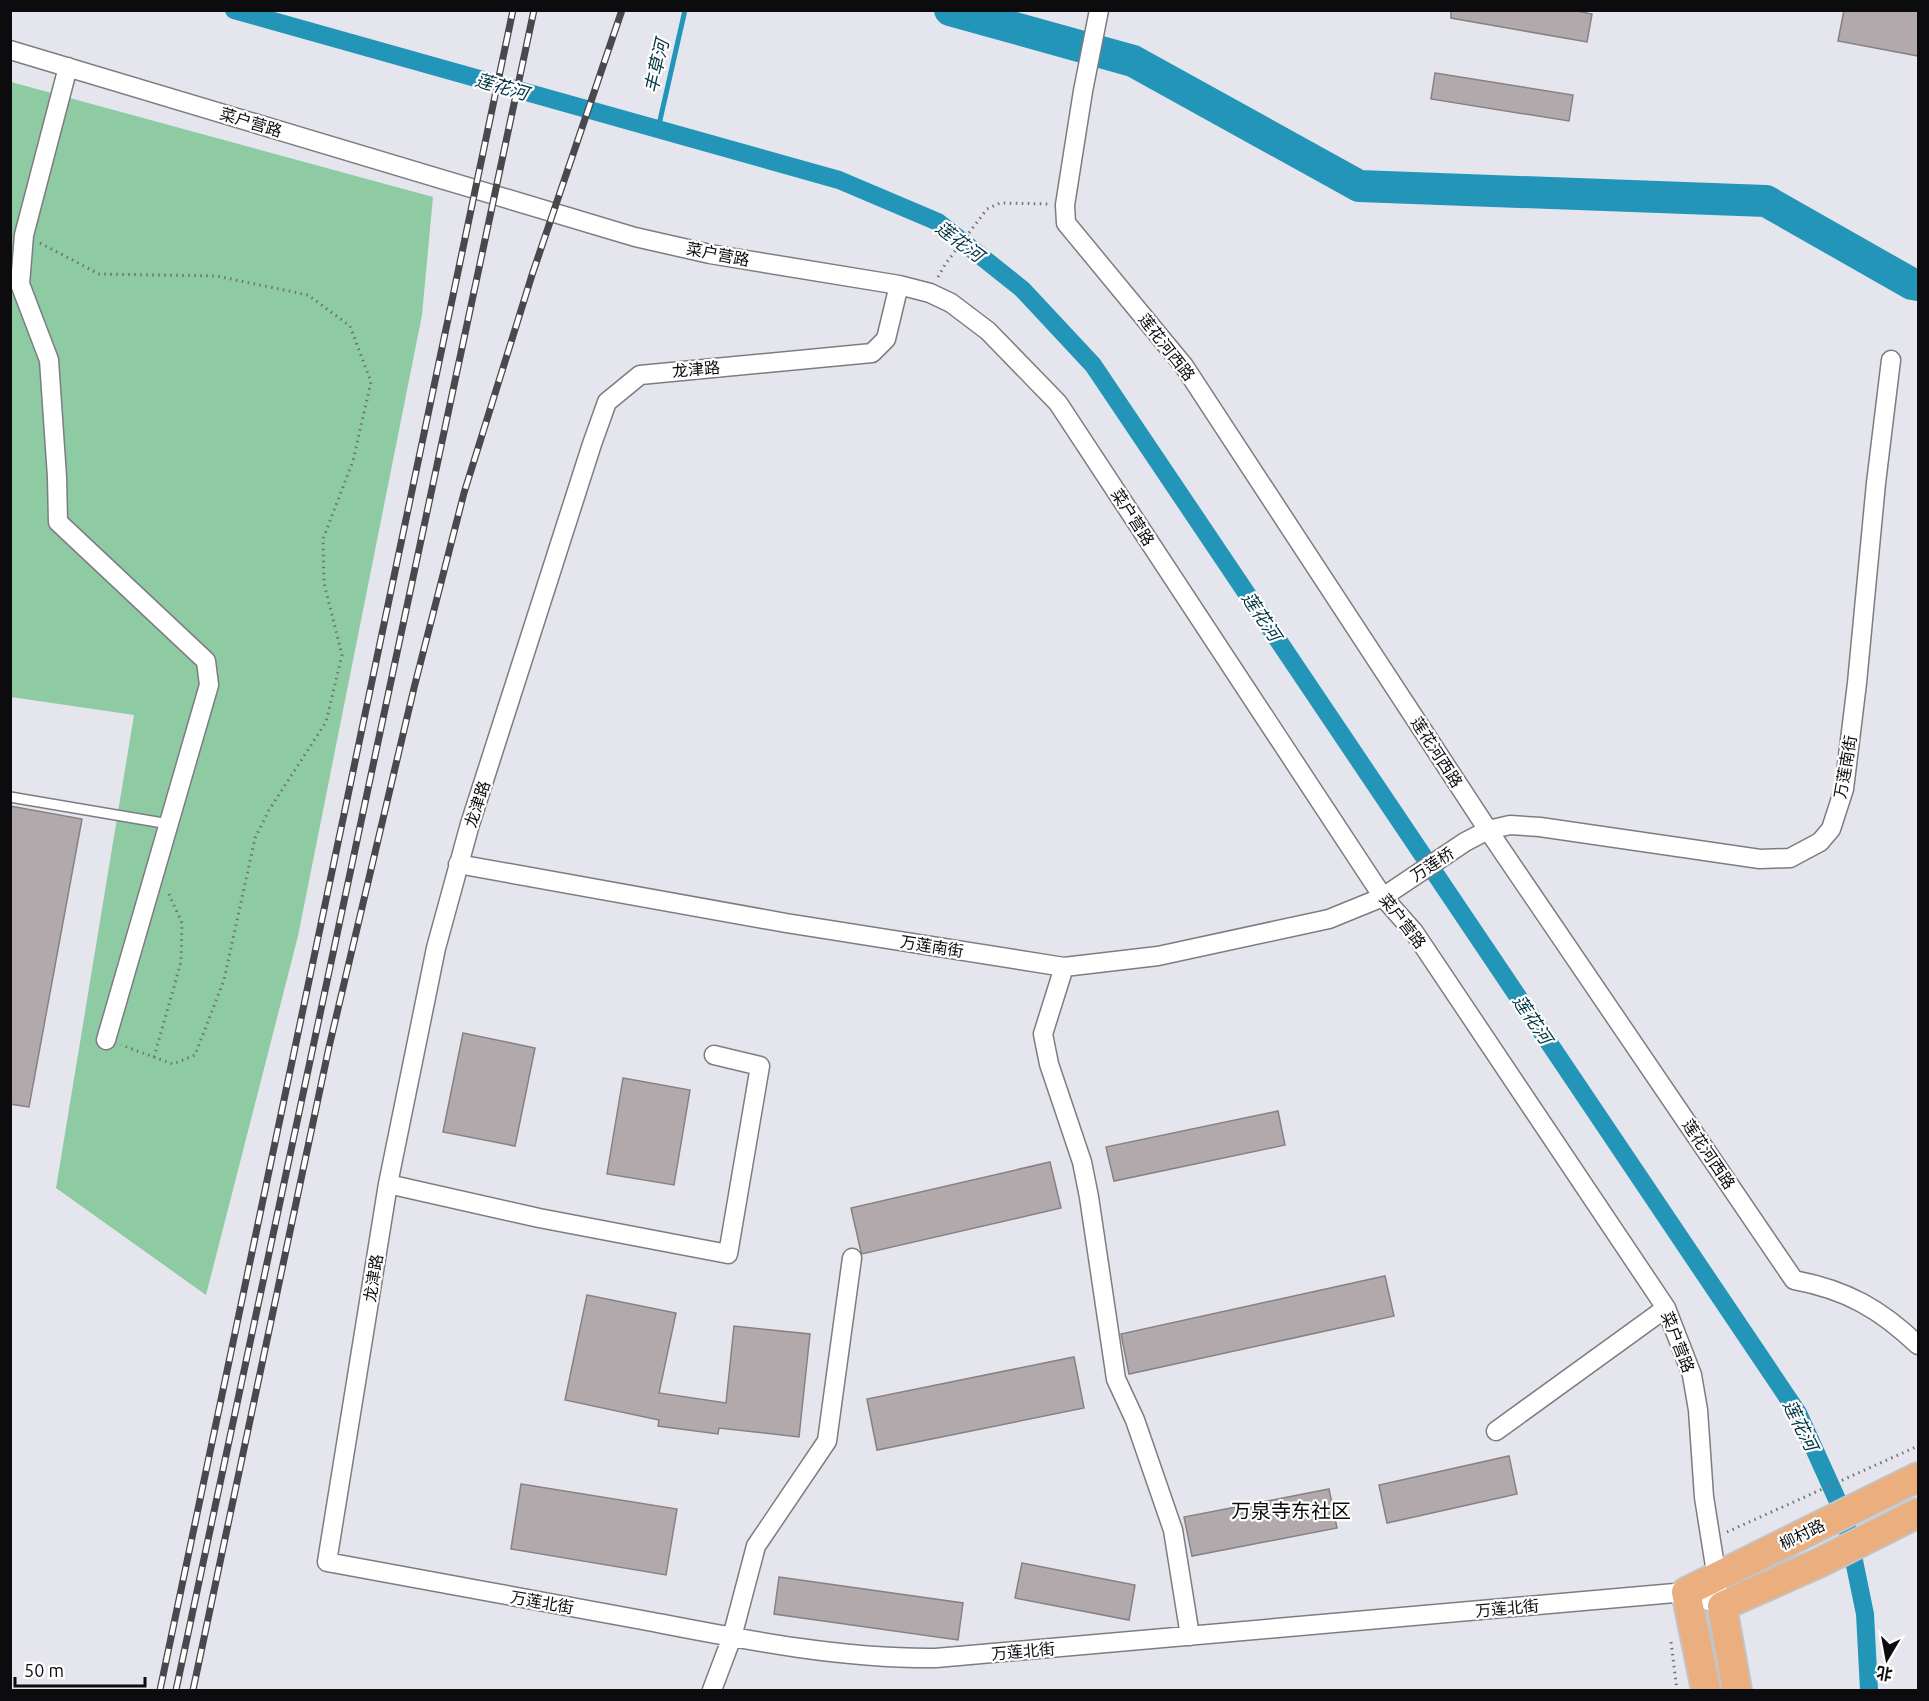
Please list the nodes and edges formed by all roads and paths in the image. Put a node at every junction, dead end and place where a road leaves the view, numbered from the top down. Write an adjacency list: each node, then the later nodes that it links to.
1 (1099, 10): 4 (street, 莲花河西路)
2 (10, 50): 3 (street, 菜户营路)
3 (68, 68): 5 (street); 7 (street, 菜户营路)
4 (1065, 205): 6 (path); 11 (street, 莲花河西路)
5 (24, 235): 10 (street); 20 (path)
6 (946, 263)
7 (899, 285): 13 (street, 龙津路); 16 (street, 菜户营路)
8 (1891, 360): 11 (street, 万莲南街)
9 (10, 797): 10 (lane)
10 (169, 824): 14 (street)
11 (1488, 830): 12 (street, 万莲南街); 24 (street, 莲花河西路)
12 (1465, 842): 15 (street, 万莲桥)
13 (458, 864): 17 (street, 万莲南街); 21 (street, 龙津路)
14 (157, 866): 18 (street); 20 (path)
15 (1398, 886): 16 (street, 万莲南街)
16 (1383, 897): 17 (street, 万莲南街); 23 (street, 菜户营路)
17 (1064, 967): 34 (street)
18 (106, 1040): 20 (path)
19 (714, 1055): 21 (street)
20 (154, 1057)
21 (388, 1184): 30 (street, 龙津路)
22 (852, 1258): 35 (street)
23 (1666, 1308): 25 (street); 29 (street, 菜户营路)
24 (1918, 1345)
25 (1496, 1431)
26 (1918, 1446): 29 (path)
27 (1907, 1483): 31 (main road, 柳村路)
28 (1910, 1517): 33 (main road, 柳村路)
29 (1709, 1540): 31 (street, 菜户营路)
30 (327, 1562): 35 (street, 万莲北街)
31 (1716, 1576): 32 (main road, 柳村路); 33 (street, 菜户营路)
32 (1686, 1592): 33 (street, 万莲北街); 34 (street, 万莲北街); 37 (main road)
33 (1722, 1606): 38 (main road)
34 (1190, 1636): 35 (street, 万莲北街)
35 (732, 1637): 36 (street)
36 (712, 1690)
37 (1706, 1690)
38 (1737, 1690)

